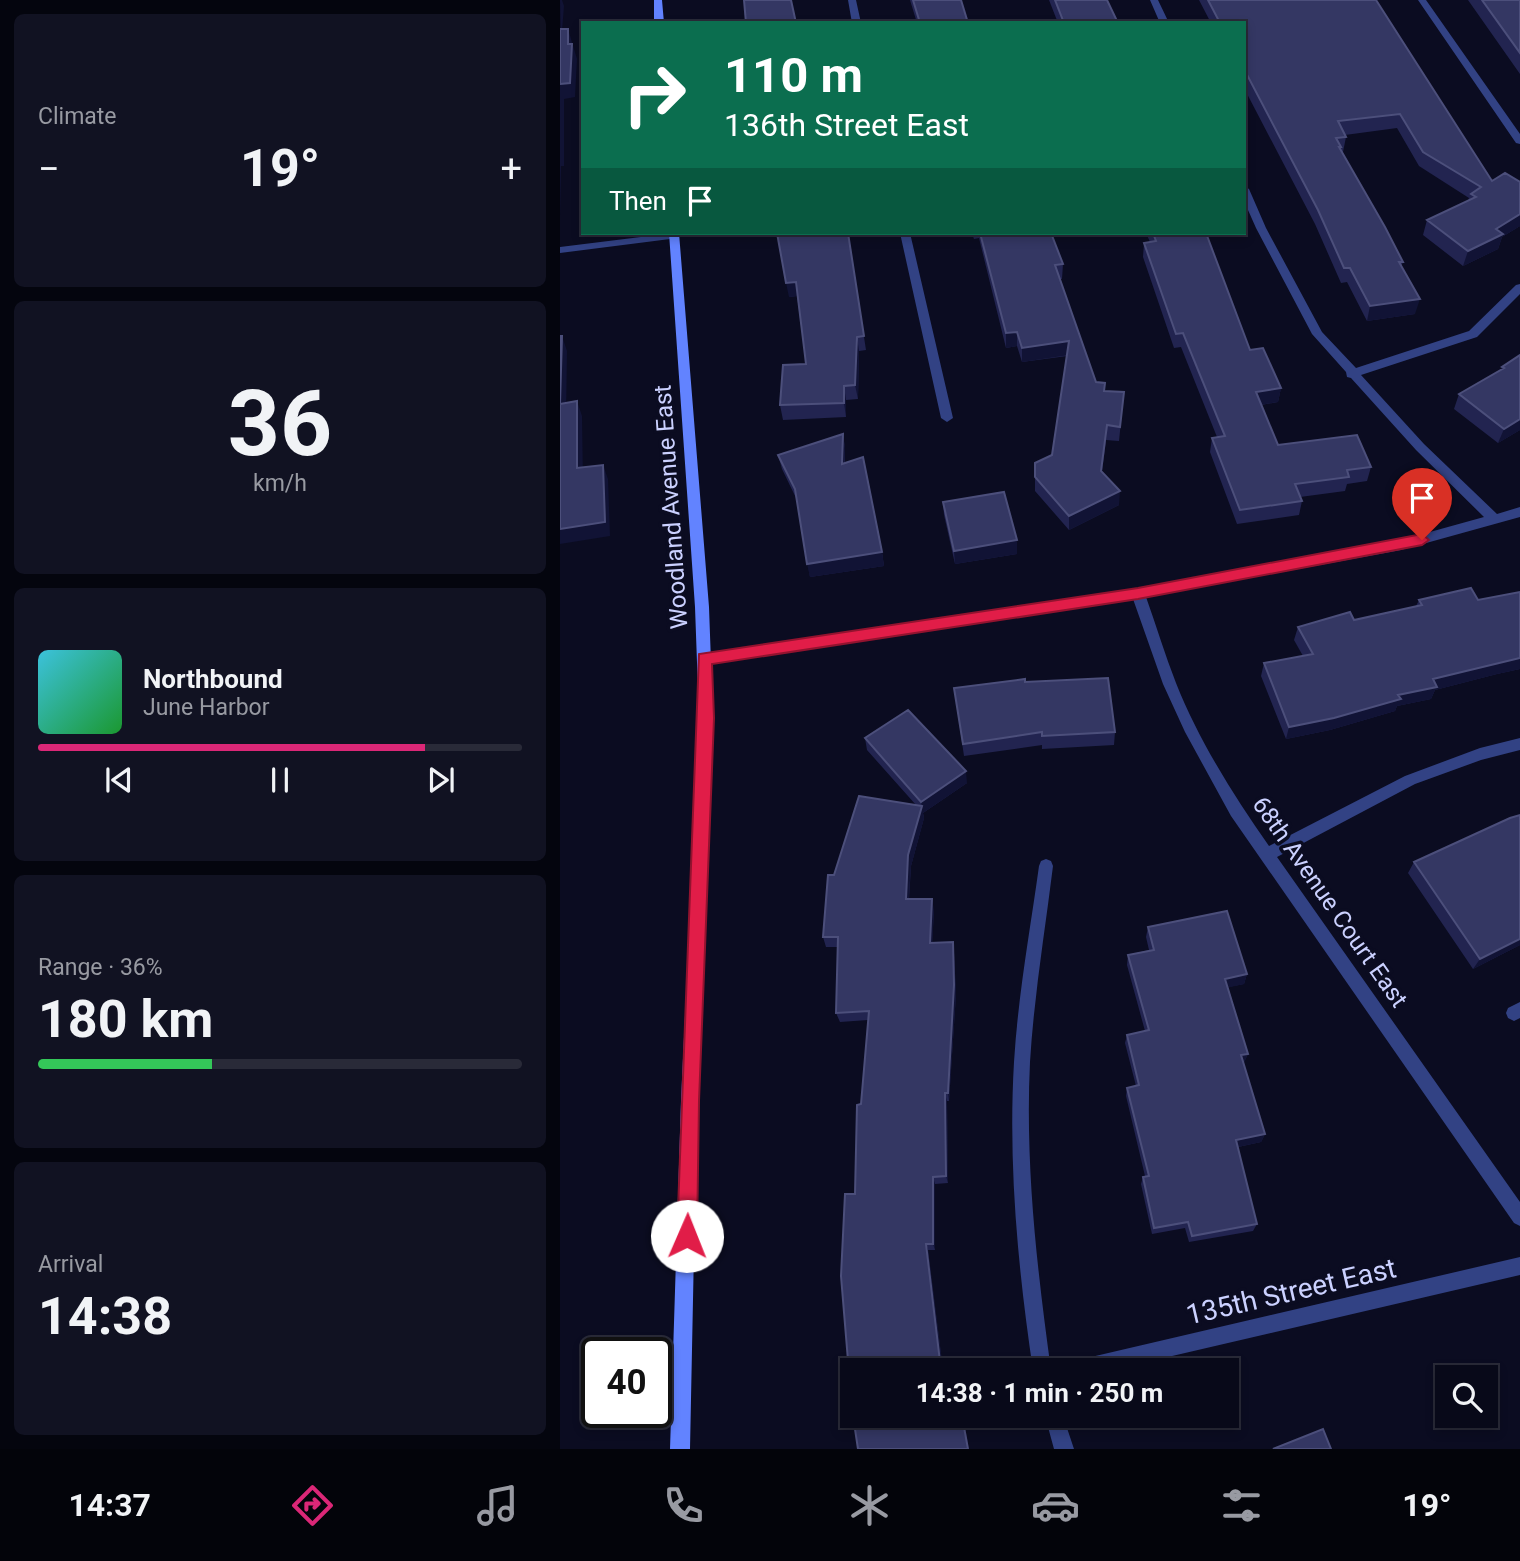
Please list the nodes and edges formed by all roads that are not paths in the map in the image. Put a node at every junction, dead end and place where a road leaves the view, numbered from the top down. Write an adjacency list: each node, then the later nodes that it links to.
1 (658, 0): 5 (street)
2 (852, 0): 6 (street)
3 (1153, 0): 7 (street)
4 (1422, 0): 8 (street)
5 (659, 21)
6 (857, 21)
7 (1164, 21)
8 (1520, 141)
9 (1246, 194): 15 (street)
10 (667, 235): 13 (street)
11 (674, 235): 20 (street, Woodland Avenue East)
12 (905, 235): 16 (street)
13 (560, 250)
14 (1520, 288): 15 (street)
15 (1351, 373): 18 (street)
16 (947, 418)
17 (1520, 512): 18 (street)
18 (1494, 519): 19 (street)
19 (1138, 593): 20 (street); 22 (street, 68th Avenue Court East)
20 (704, 659): 29 (street, Woodland Avenue East)
21 (1520, 744): 22 (street)
22 (1266, 855): 24 (street, 68th Avenue Court East)
23 (1045, 866): 26 (street)
24 (1520, 1217)
25 (1520, 1266): 27 (street, 135th Street East)
26 (1040, 1358)
27 (1125, 1358)
28 (1058, 1428): 30 (street)
29 (680, 1449)
30 (1064, 1449)

